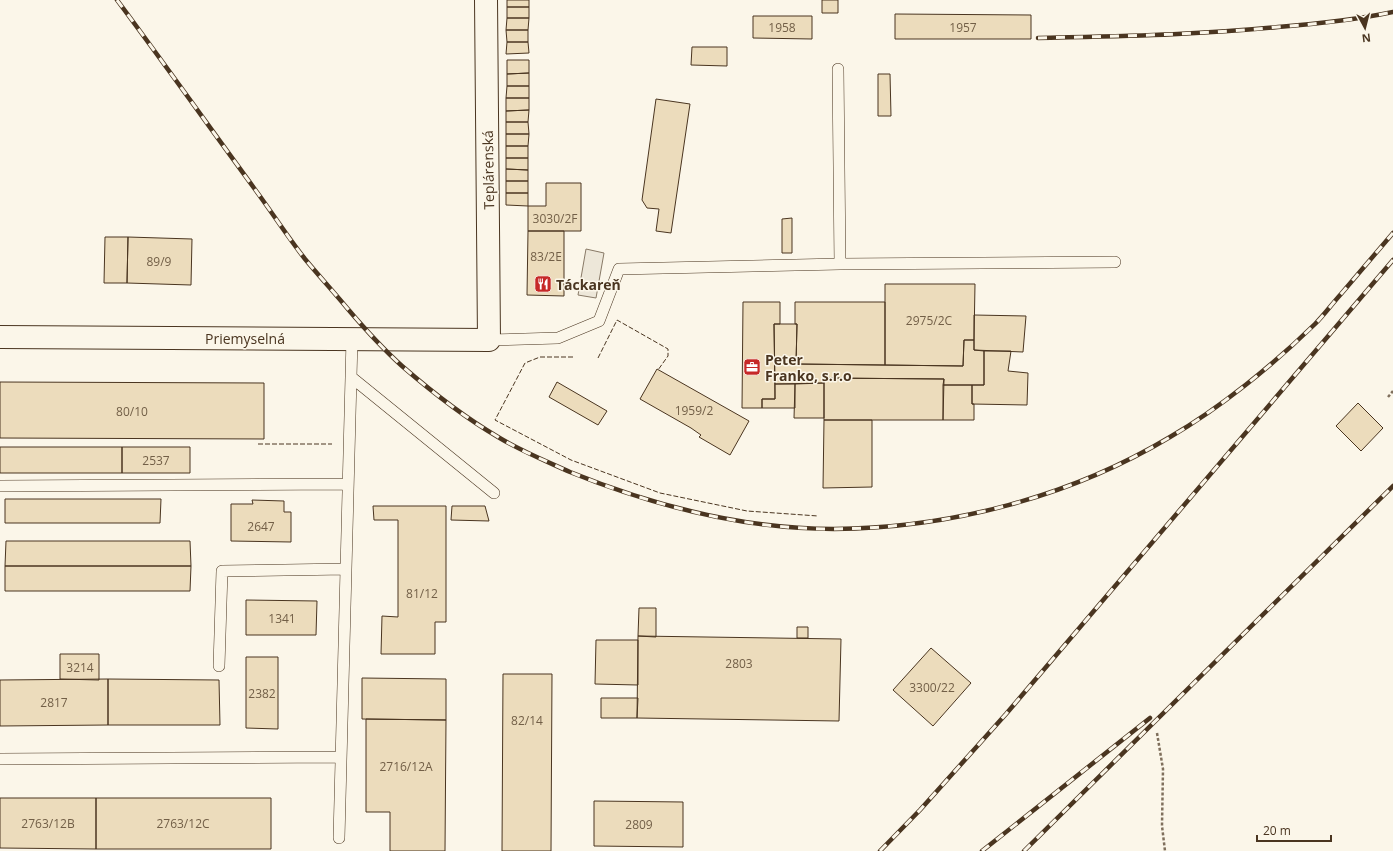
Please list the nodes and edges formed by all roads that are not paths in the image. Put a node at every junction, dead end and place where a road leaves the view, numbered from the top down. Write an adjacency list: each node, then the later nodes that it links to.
1 (486, 0): 7 (street, Teplárenská)
2 (838, 69): 4 (lane)
3 (1115, 262): 4 (lane)
4 (840, 264): 7 (lane)
5 (0, 337): 6 (street, Priemyselná)
6 (352, 339): 7 (street, Priemyselná); 8 (lane)
7 (490, 340)
8 (351, 377): 9 (lane); 11 (lane)
9 (348, 484): 10 (lane); 12 (lane)
10 (0, 486)
11 (494, 493)
12 (346, 570): 13 (lane); 14 (lane)
13 (220, 666)
14 (340, 757): 15 (lane); 16 (lane)
15 (0, 759)
16 (339, 838)

